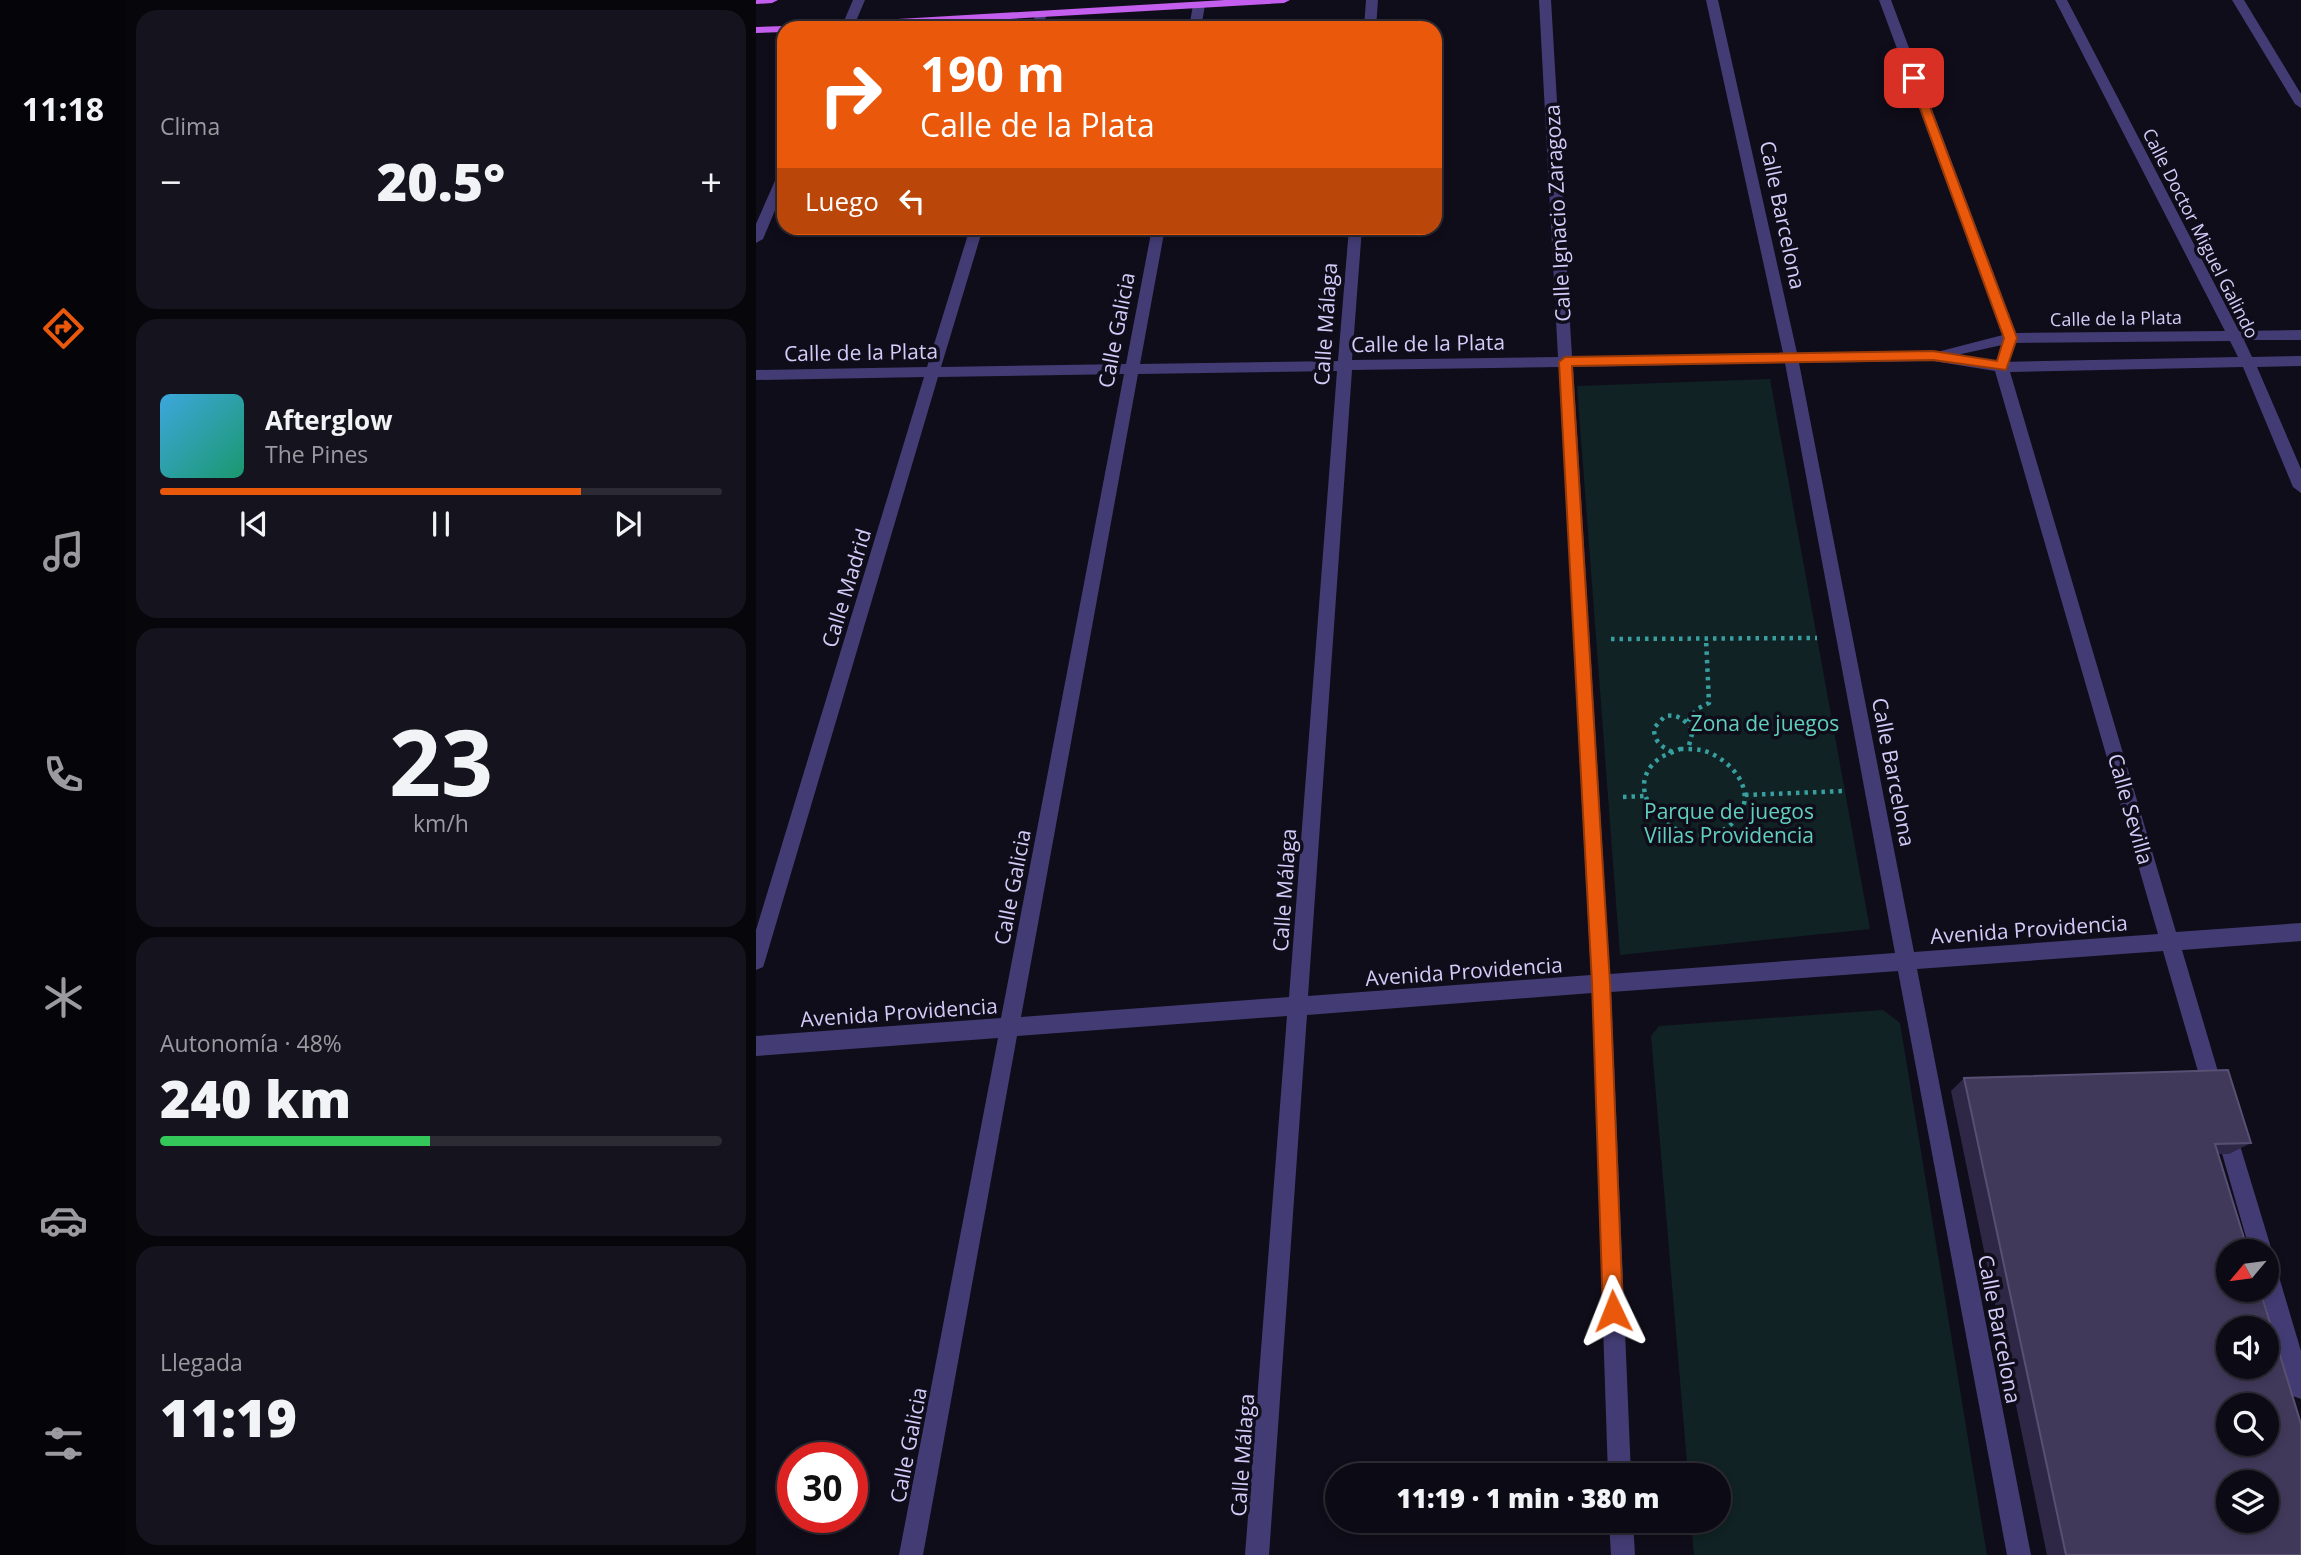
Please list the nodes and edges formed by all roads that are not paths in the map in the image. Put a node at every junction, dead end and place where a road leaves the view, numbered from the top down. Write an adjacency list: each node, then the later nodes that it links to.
1 (772, 0): 10 (main road)
2 (859, 0): 13 (street)
3 (1284, 0): 11 (main road)
4 (1372, 0): 17 (street)
5 (1545, 0): 32 (street, Calle Ignacio Zaragoza)
6 (1712, 0): 30 (street, Calle Barcelona)
7 (1885, 0): 28 (street)
8 (2061, 0): 27 (street, Calle Doctor Miguel Galindo)
9 (2238, 0): 20 (street)
10 (756, 1)
11 (1199, 5): 12 (main road); 16 (street)
12 (1041, 14): 14 (main road); 15 (street)
13 (850, 21)
14 (928, 21)
15 (1038, 21)
16 (1196, 21)
17 (1370, 21)
18 (777, 29): 19 (main road)
19 (756, 30)
20 (2301, 104)
21 (777, 190): 25 (street)
22 (974, 235): 37 (street, Calle Madrid)
23 (1157, 235): 36 (street, Calle Galicia)
24 (1354, 235): 34 (street, Calle Málaga)
25 (756, 239)
26 (2301, 335): 27 (street, Calle de la Plata)
27 (2234, 336): 28 (street, Calle de la Plata); 33 (street, Calle Doctor Miguel Galindo)
28 (2011, 338): 29 (street, Calle de la Plata); 35 (street)
29 (1933, 356): 30 (street, Calle de la Plata); 35 (street, Calle de la Plata)
30 (1791, 358): 32 (street, Calle de la Plata); 43 (street, Calle Barcelona)
31 (2301, 361): 33 (street, Calle de la Plata)
32 (1565, 362): 34 (street, Calle de la Plata); 44 (street, Calle Ignacio Zaragoza)
33 (2248, 362): 35 (street, Calle de la Plata); 39 (street, Calle Doctor Miguel Galindo)
34 (1345, 365): 36 (street, Calle de la Plata); 45 (street, Calle Málaga)
35 (2001, 367): 41 (street, Calle Sevilla)
36 (1132, 369): 37 (street, Calle de la Plata); 46 (street, Calle Galicia)
37 (933, 372): 38 (street, Calle de la Plata); 42 (street, Calle Madrid)
38 (756, 375)
39 (2301, 487)
40 (2301, 932): 41 (street, Avenida Providencia)
41 (2170, 942): 43 (street, Avenida Providencia); 48 (street, Calle Sevilla)
42 (756, 961)
43 (1908, 961): 44 (street, Avenida Providencia); 56 (street, Calle Barcelona)
44 (1601, 983): 45 (street, Avenida Providencia); 51 (street, Calle Ignacio Zaragoza)
45 (1298, 1006): 46 (street, Avenida Providencia); 54 (street, Calle Málaga)
46 (1009, 1027): 47 (street, Avenida Providencia); 53 (street, Calle Galicia)
47 (756, 1046)
48 (2257, 1239)
49 (2275, 1302): 50 (street)
50 (2301, 1388)
51 (1620, 1463)
52 (1622, 1533): 55 (street)
53 (911, 1555)
54 (1257, 1555)
55 (1623, 1555)
56 (2019, 1555)

